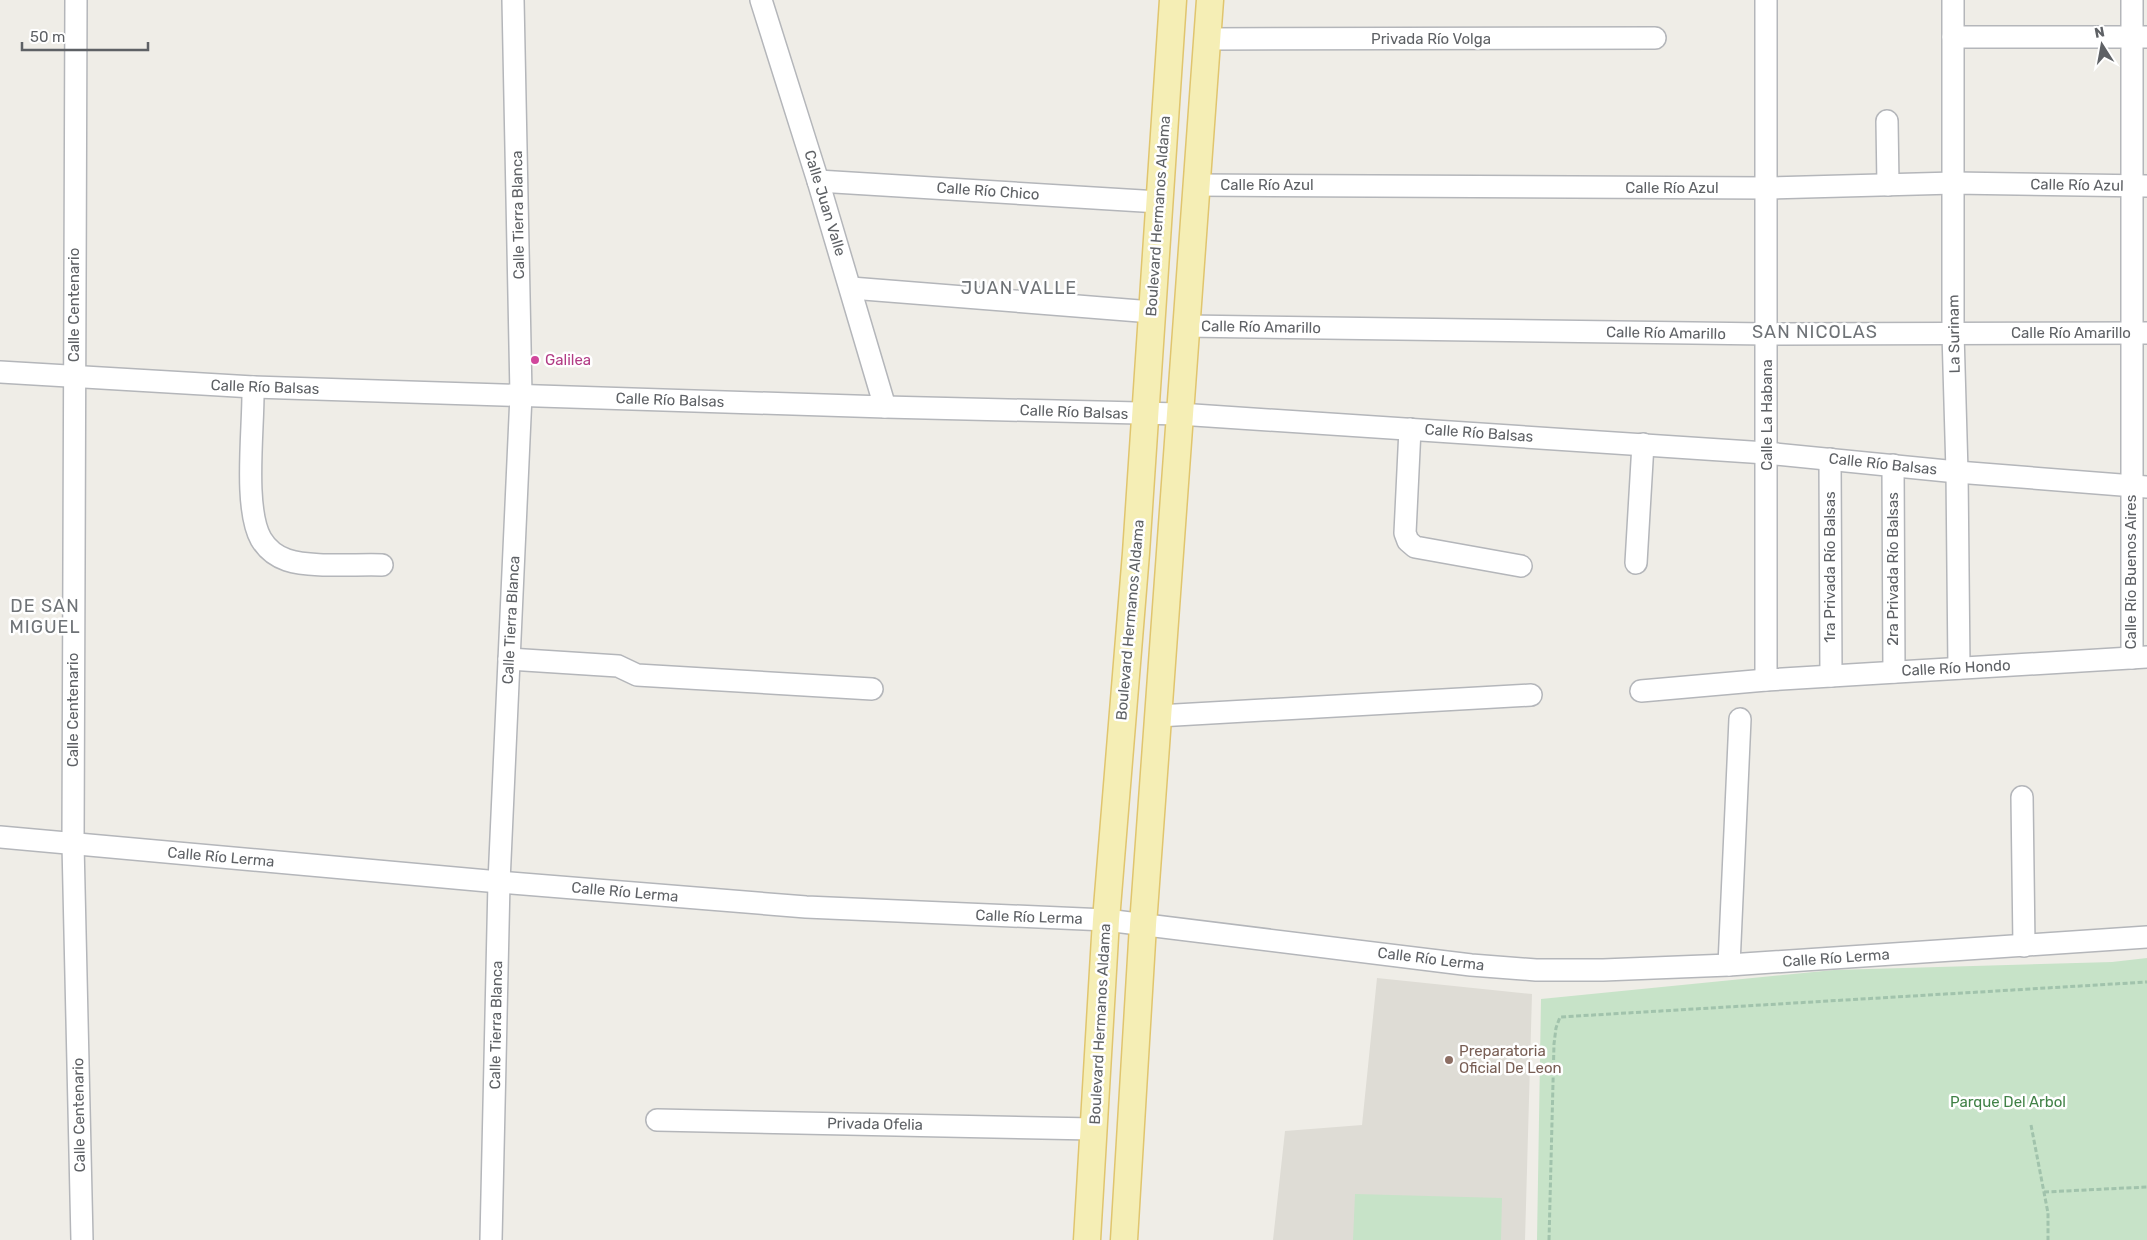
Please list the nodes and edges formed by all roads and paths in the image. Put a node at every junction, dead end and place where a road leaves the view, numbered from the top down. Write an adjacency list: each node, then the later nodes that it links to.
1 (76, 0): 28 (street, Calle Centenario)
2 (513, 0): 30 (street, Calle Tierra Blanca)
3 (761, 0): 14 (street, Calle Juan Valle)
4 (1173, 0): 20 (main road, Boulevard Hermanos Aldama)
5 (1210, 0): 12 (main road)
6 (1766, 0): 19 (street, Calle La Habana)
7 (1953, 0): 9 (street, La Surinam)
8 (2132, 0): 10 (street, Calle Río Buenos Aires)
9 (1953, 37): 10 (street); 15 (street, La Surinam)
10 (2139, 37): 18 (street, Calle Río Buenos Aires)
11 (1655, 38): 12 (street, Privada Río Volga)
12 (1208, 39): 16 (main road)
13 (1887, 121): 17 (street)
14 (818, 181): 20 (street, Calle Río Chico); 21 (street, Calle Juan Valle)
15 (1954, 183): 17 (street, Calle Río Azul); 18 (street, Calle Río Azul); 24 (street, La Surinam)
16 (1197, 185): 19 (street, Calle Río Azul); 23 (main road)
17 (1888, 185): 19 (street, Calle Río Azul)
18 (2139, 186): 25 (street, Calle Río Buenos Aires)
19 (1767, 188): 26 (street, Calle La Habana)
20 (1159, 202): 22 (main road, Boulevard Hermanos Aldama)
21 (851, 288): 22 (street); 31 (street, Calle Juan Valle)
22 (1152, 312): 32 (main road, Boulevard Hermanos Aldama)
23 (1186, 326): 26 (street, Calle Río Amarillo); 33 (main road)
24 (1953, 333): 25 (street, Calle Río Amarillo); 26 (street, Calle Río Amarillo); 40 (street, La Surinam)
25 (2139, 333): 34 (street, Calle Río Buenos Aires)
26 (1767, 334): 37 (street, Calle La Habana)
27 (0, 372): 28 (street, Calle Río Balsas)
28 (74, 377): 29 (street, Calle Río Balsas); 58 (street, Calle Centenario)
29 (253, 387): 30 (street, Calle Río Balsas); 43 (street)
30 (521, 395): 31 (street, Calle Río Balsas); 46 (street, Calle Tierra Blanca)
31 (885, 407): 32 (street, Calle Río Balsas)
32 (1144, 414): 33 (street, Calle Río Balsas); 60 (main road, Boulevard Hermanos Aldama)
33 (1179, 414): 35 (street, Calle Río Balsas); 54 (main road)
34 (2139, 416): 41 (street, Calle Río Buenos Aires)
35 (1410, 429): 36 (street, Calle Río Balsas); 44 (street)
36 (1644, 444): 37 (street, Calle Río Balsas); 42 (street)
37 (1766, 453): 38 (street, Calle Río Balsas); 50 (street, Calle La Habana)
38 (1830, 459): 39 (street, Calle Río Balsas); 49 (street, 1ra Privada Río Balsas)
39 (1893, 465): 40 (street, Calle Río Balsas); 48 (street, 2ra Privada Río Balsas)
40 (1957, 472): 41 (street, Calle Río Balsas); 47 (street, La Surinam)
41 (2139, 486): 45 (street, Calle Río Buenos Aires)
42 (1636, 562)
43 (382, 565)
44 (1521, 566)
45 (2140, 658): 47 (street, Calle Río Hondo)
46 (509, 659): 51 (street); 59 (street, Calle Tierra Blanca)
47 (1959, 668): 48 (street, Calle Río Hondo)
48 (1894, 672): 49 (street, Calle Río Hondo)
49 (1831, 676): 50 (street, Calle Río Hondo)
50 (1766, 680): 52 (street, Calle Río Hondo)
51 (872, 689)
52 (1641, 691)
53 (1531, 695): 54 (street)
54 (1158, 716): 61 (main road)
55 (1740, 719): 64 (street)
56 (2022, 797): 63 (street)
57 (0, 837): 58 (street, Calle Río Lerma)
58 (73, 844): 59 (street, Calle Río Lerma); 71 (street, Calle Centenario)
59 (499, 882): 60 (street, Calle Río Lerma); 72 (street, Calle Tierra Blanca)
60 (1106, 920): 61 (street, Calle Río Lerma); 68 (main road, Boulevard Hermanos Aldama)
61 (1144, 925): 64 (street, Calle Río Lerma); 74 (main road)
62 (2147, 938): 63 (street, Calle Río Lerma)
63 (2024, 946): 64 (street, Calle Río Lerma)
64 (1729, 965)
65 (2147, 982): 75 (path)
66 (657, 1120): 68 (street, Privada Ofelia)
67 (2031, 1125): 70 (path)
68 (1094, 1129): 73 (main road, Boulevard Hermanos Aldama)
69 (2147, 1187): 70 (path)
70 (2044, 1192): 76 (path)
71 (82, 1240)
72 (491, 1240)
73 (1087, 1240)
74 (1124, 1240)
75 (1549, 1240)
76 (2048, 1240)

